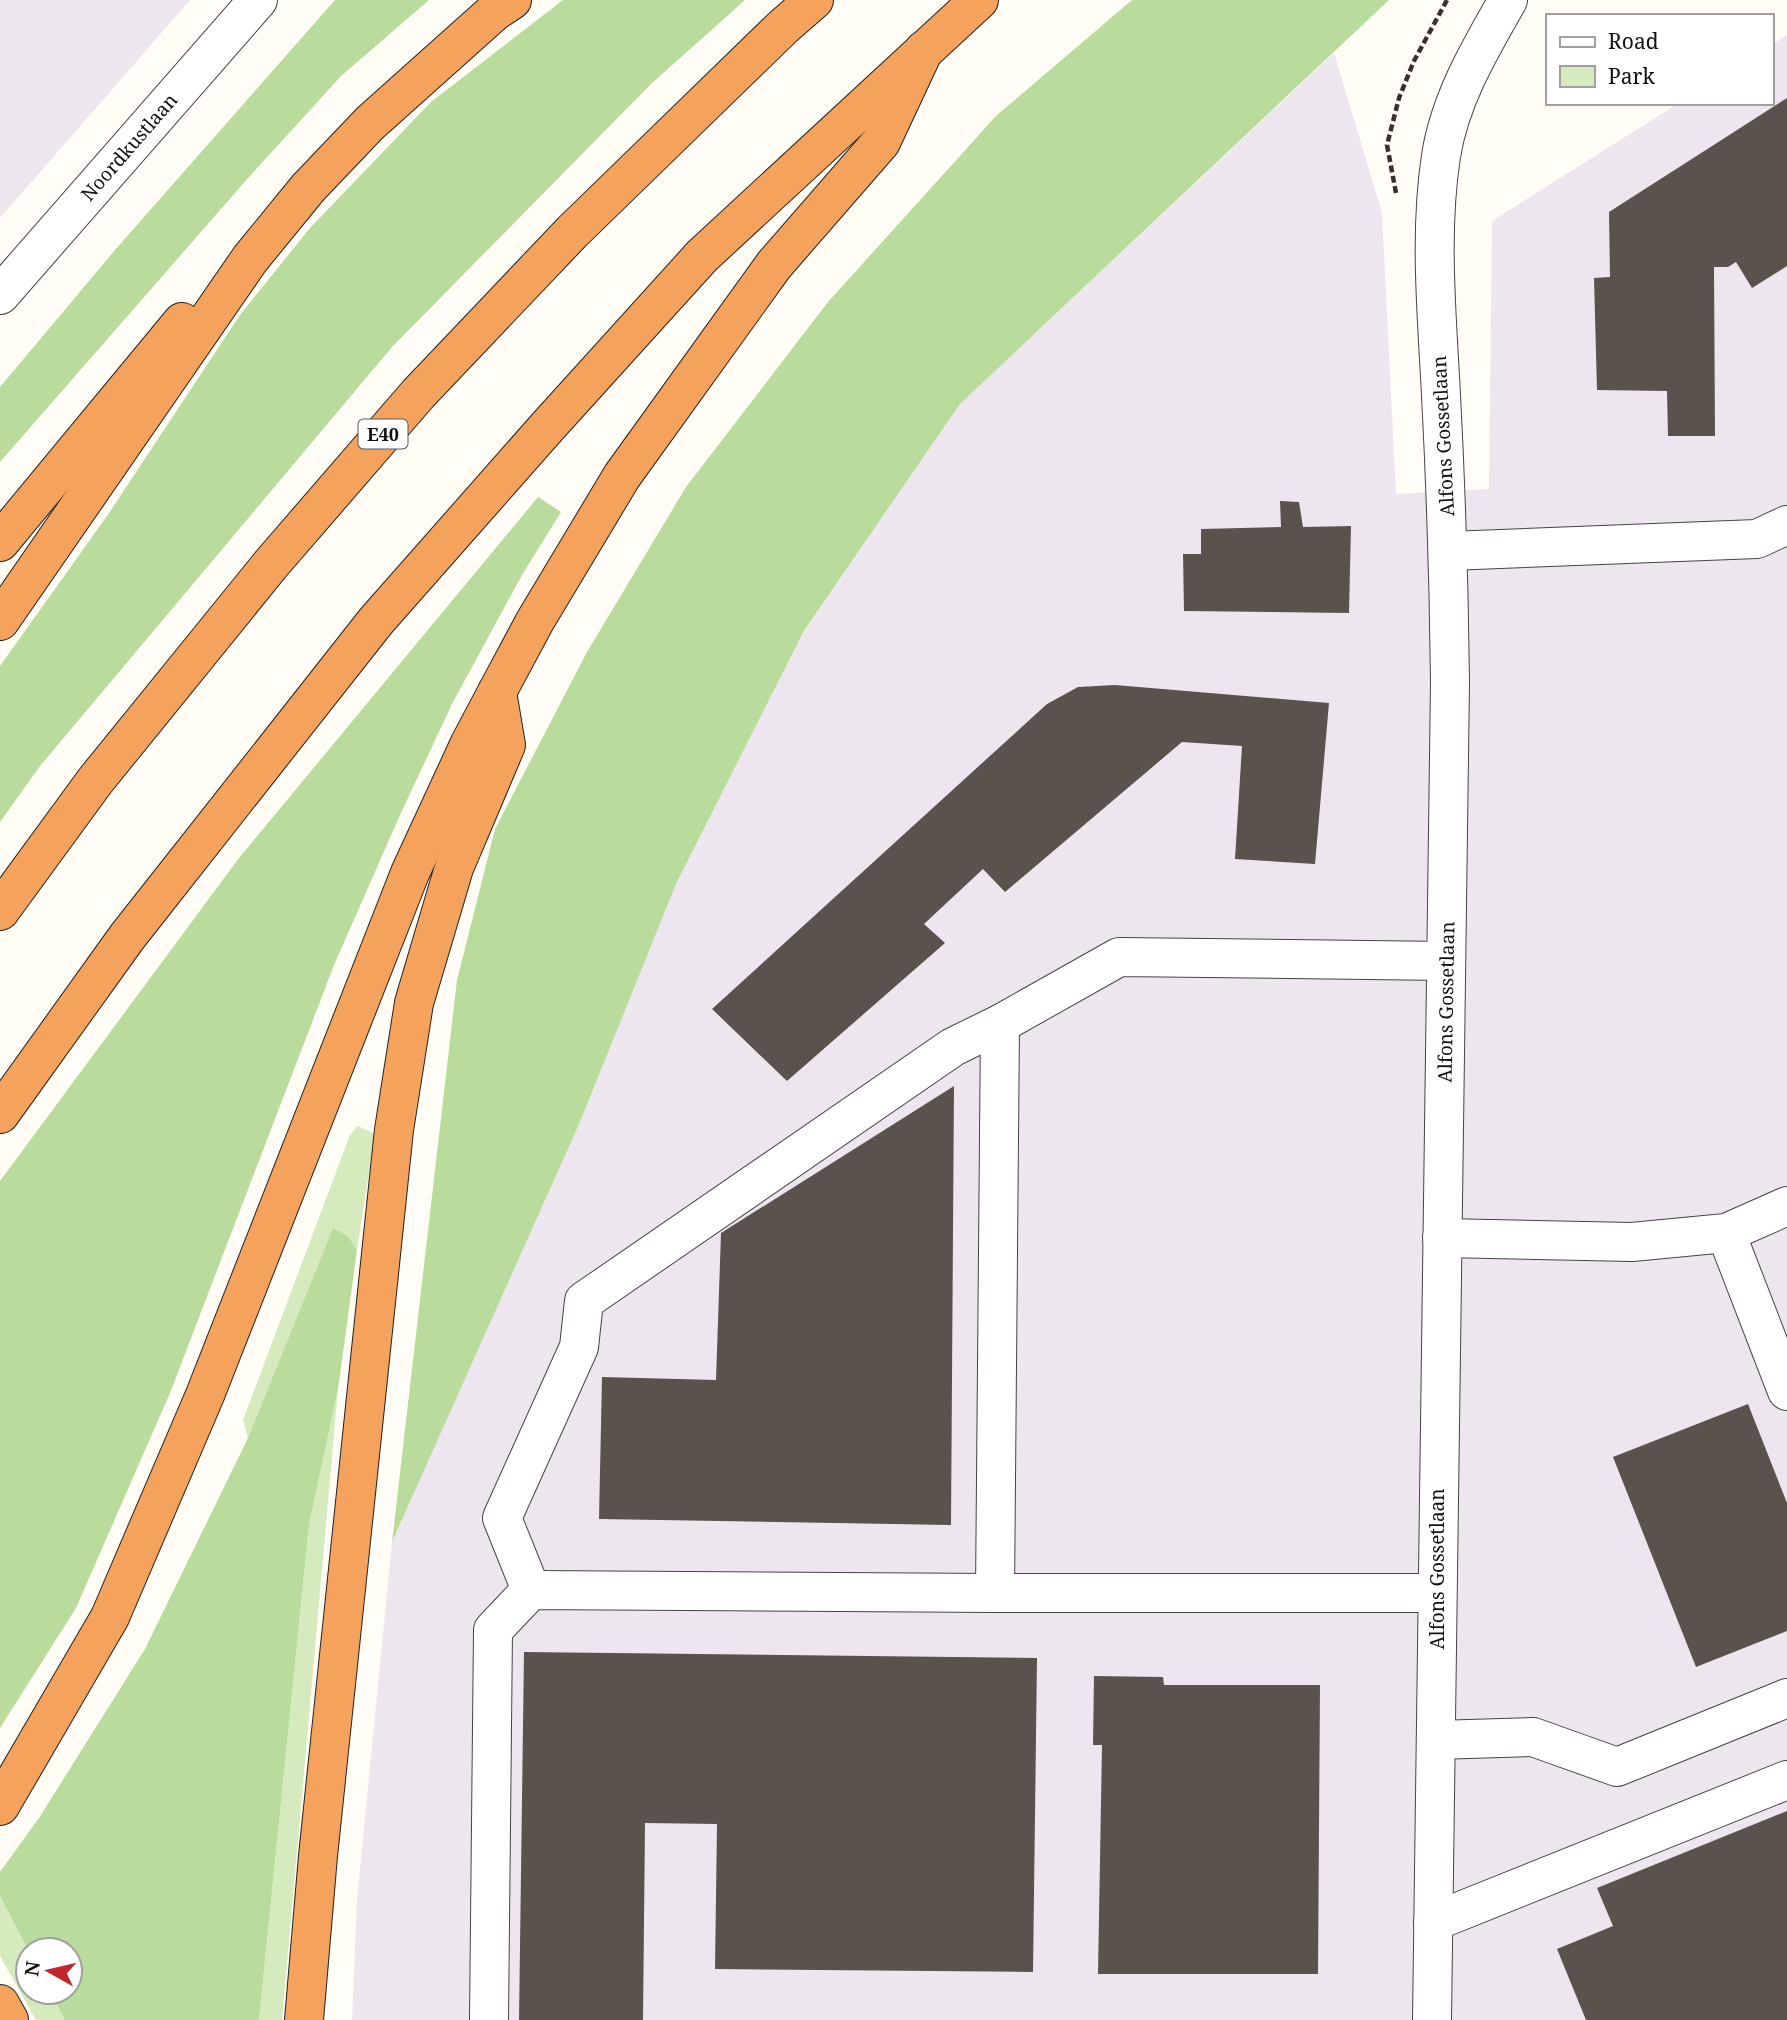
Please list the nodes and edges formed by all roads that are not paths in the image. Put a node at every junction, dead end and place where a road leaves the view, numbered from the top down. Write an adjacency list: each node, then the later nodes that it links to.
1 (258, 0): 8 (street, Noordkustlaan)
2 (512, 0): 7 (highway)
3 (814, 0): 14 (highway, E40)
4 (979, 0): 6 (highway)
5 (1508, 0): 11 (street, Alfons Gossetlaan)
6 (924, 50): 13 (highway); 17 (highway)
7 (250, 259): 10 (highway); 12 (highway)
8 (0, 295)
9 (1787, 525): 11 (street)
10 (0, 542)
11 (1449, 551): 15 (street, Alfons Gossetlaan)
12 (0, 621)
13 (497, 692): 28 (highway); 32 (highway)
14 (0, 911)
15 (1446, 961): 16 (street); 20 (street, Alfons Gossetlaan)
16 (1000, 1024): 22 (street); 23 (street)
17 (0, 1114)
18 (1787, 1206): 19 (street)
19 (1726, 1233): 20 (street); 21 (street)
20 (1443, 1238): 24 (street, Alfons Gossetlaan)
21 (1787, 1391)
22 (531, 1590): 23 (street); 33 (street)
23 (995, 1592): 24 (street)
24 (1437, 1593): 26 (street, Alfons Gossetlaan)
25 (1787, 1698): 26 (street)
26 (1436, 1740): 29 (street, Alfons Gossetlaan)
27 (1787, 1780): 29 (street)
28 (0, 1805)
29 (1433, 1922): 34 (street, Alfons Gossetlaan)
30 (0, 2004): 31 (highway)
31 (9, 2020)
32 (304, 2020)
33 (489, 2020)
34 (1432, 2020)

